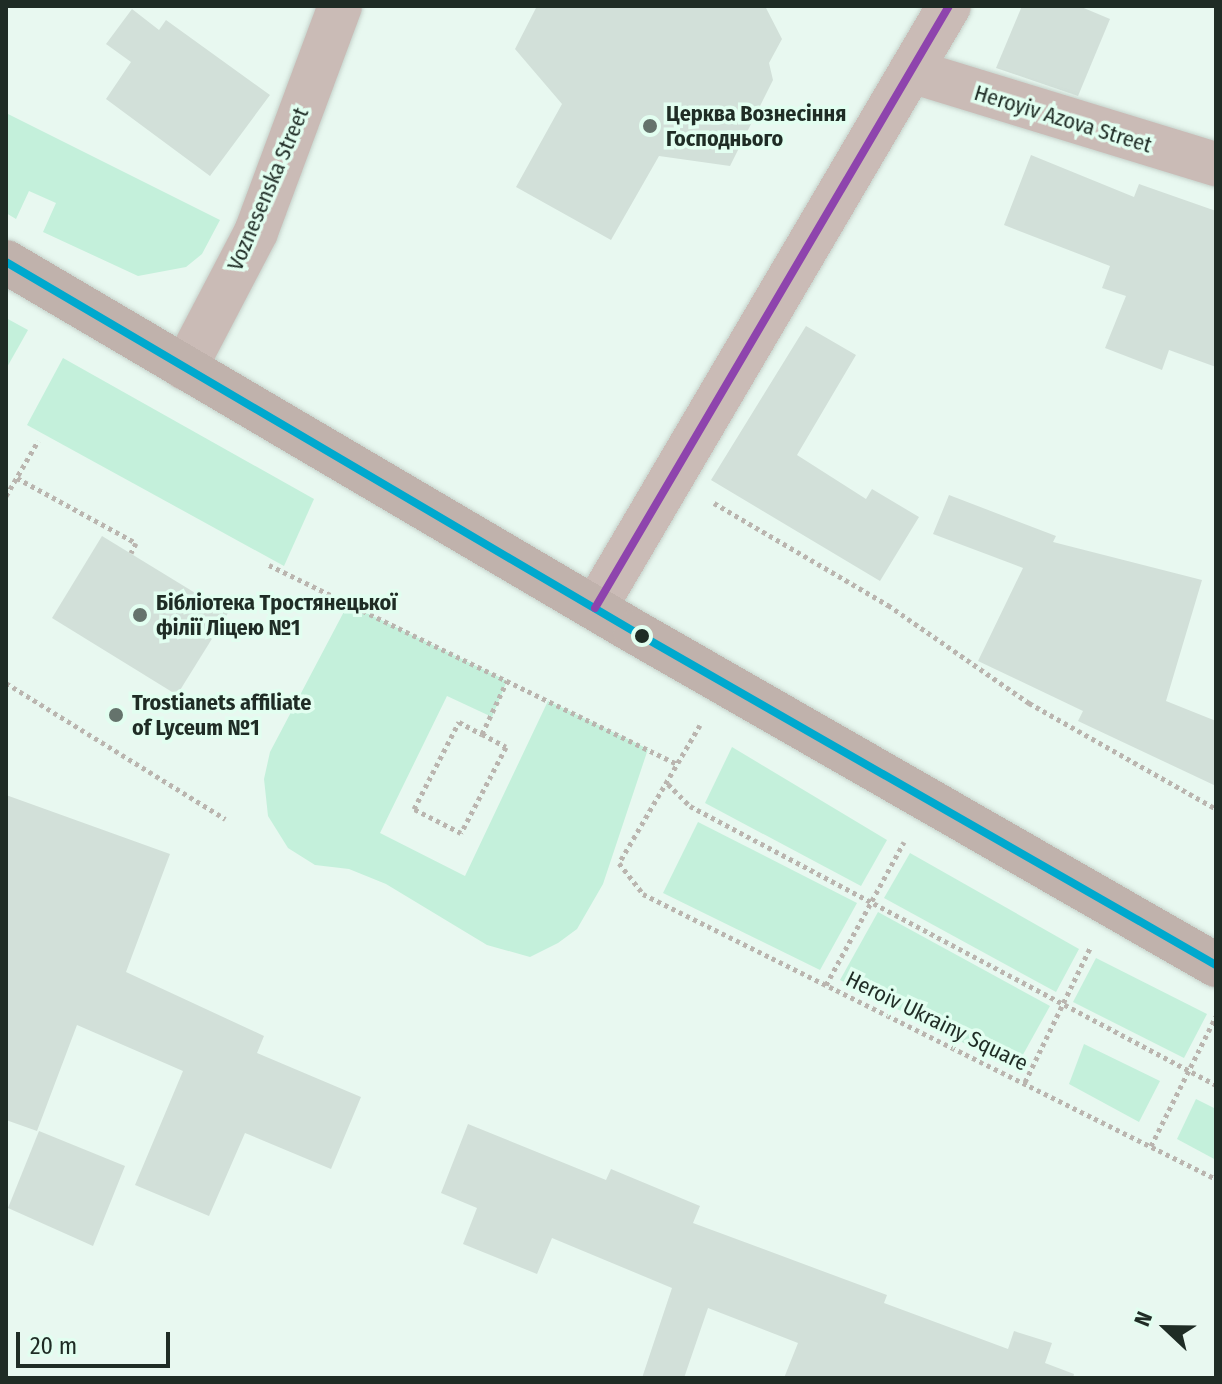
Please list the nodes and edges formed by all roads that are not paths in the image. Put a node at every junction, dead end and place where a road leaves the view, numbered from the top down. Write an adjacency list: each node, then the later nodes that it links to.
1 (340, 6): 6 (street, Voznesenska Street)
2 (949, 6): 3 (street)
3 (911, 71): 4 (street, Heroyiv Azova Street); 7 (street)
4 (1216, 164)
5 (6, 262): 6 (main road)
6 (185, 368): 7 (main road)
7 (595, 608): 8 (main road)
8 (1216, 965)

